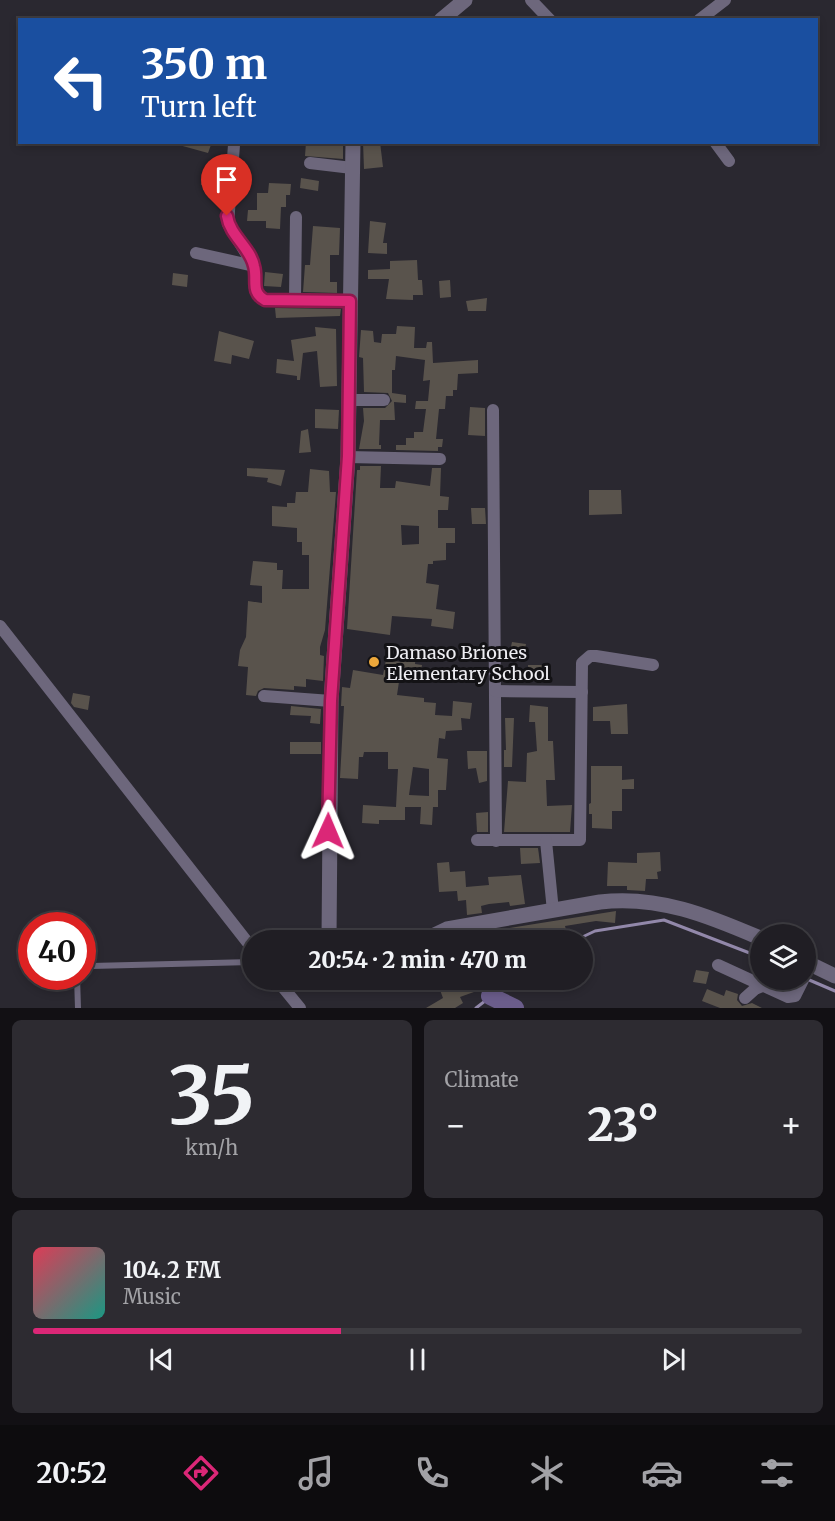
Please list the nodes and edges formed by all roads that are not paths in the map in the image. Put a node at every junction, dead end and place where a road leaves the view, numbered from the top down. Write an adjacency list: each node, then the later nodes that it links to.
1 (465, 0): 4 (street)
2 (531, 0): 5 (street)
3 (725, 0): 6 (street)
4 (443, 18)
5 (548, 18)
6 (702, 18)
7 (353, 144): 12 (street)
8 (716, 144): 10 (street)
9 (234, 145): 15 (street)
10 (729, 161)
11 (310, 163): 12 (street)
12 (352, 168): 17 (street)
13 (296, 217): 16 (street)
14 (196, 253): 15 (street)
15 (254, 266): 16 (street)
16 (295, 299): 17 (street)
17 (350, 301): 18 (street)
18 (348, 400): 19 (street); 21 (street)
19 (384, 400)
20 (493, 410): 25 (street)
21 (348, 456): 22 (street); 28 (street)
22 (440, 459)
23 (0, 626): 36 (street)
24 (653, 665): 26 (street)
25 (495, 691): 26 (street); 30 (street)
26 (582, 692): 31 (street)
27 (264, 696): 28 (street)
28 (331, 701): 33 (street)
29 (477, 840): 30 (street)
30 (496, 841): 31 (street)
31 (546, 841): 32 (street)
32 (552, 911): 34 (street); 35 (street)
33 (328, 930)
34 (447, 930)
35 (750, 934)
36 (242, 935)
37 (242, 962): 39 (lane)
38 (718, 965): 42 (street)
39 (96, 966)
40 (816, 972): 41 (street)
41 (835, 975)
42 (750, 980)
43 (77, 990): 49 (lane)
44 (285, 990): 50 (street)
45 (754, 990): 48 (street)
46 (771, 990): 47 (street)
47 (798, 990)
48 (745, 998)
49 (78, 1008)
50 (300, 1008)

